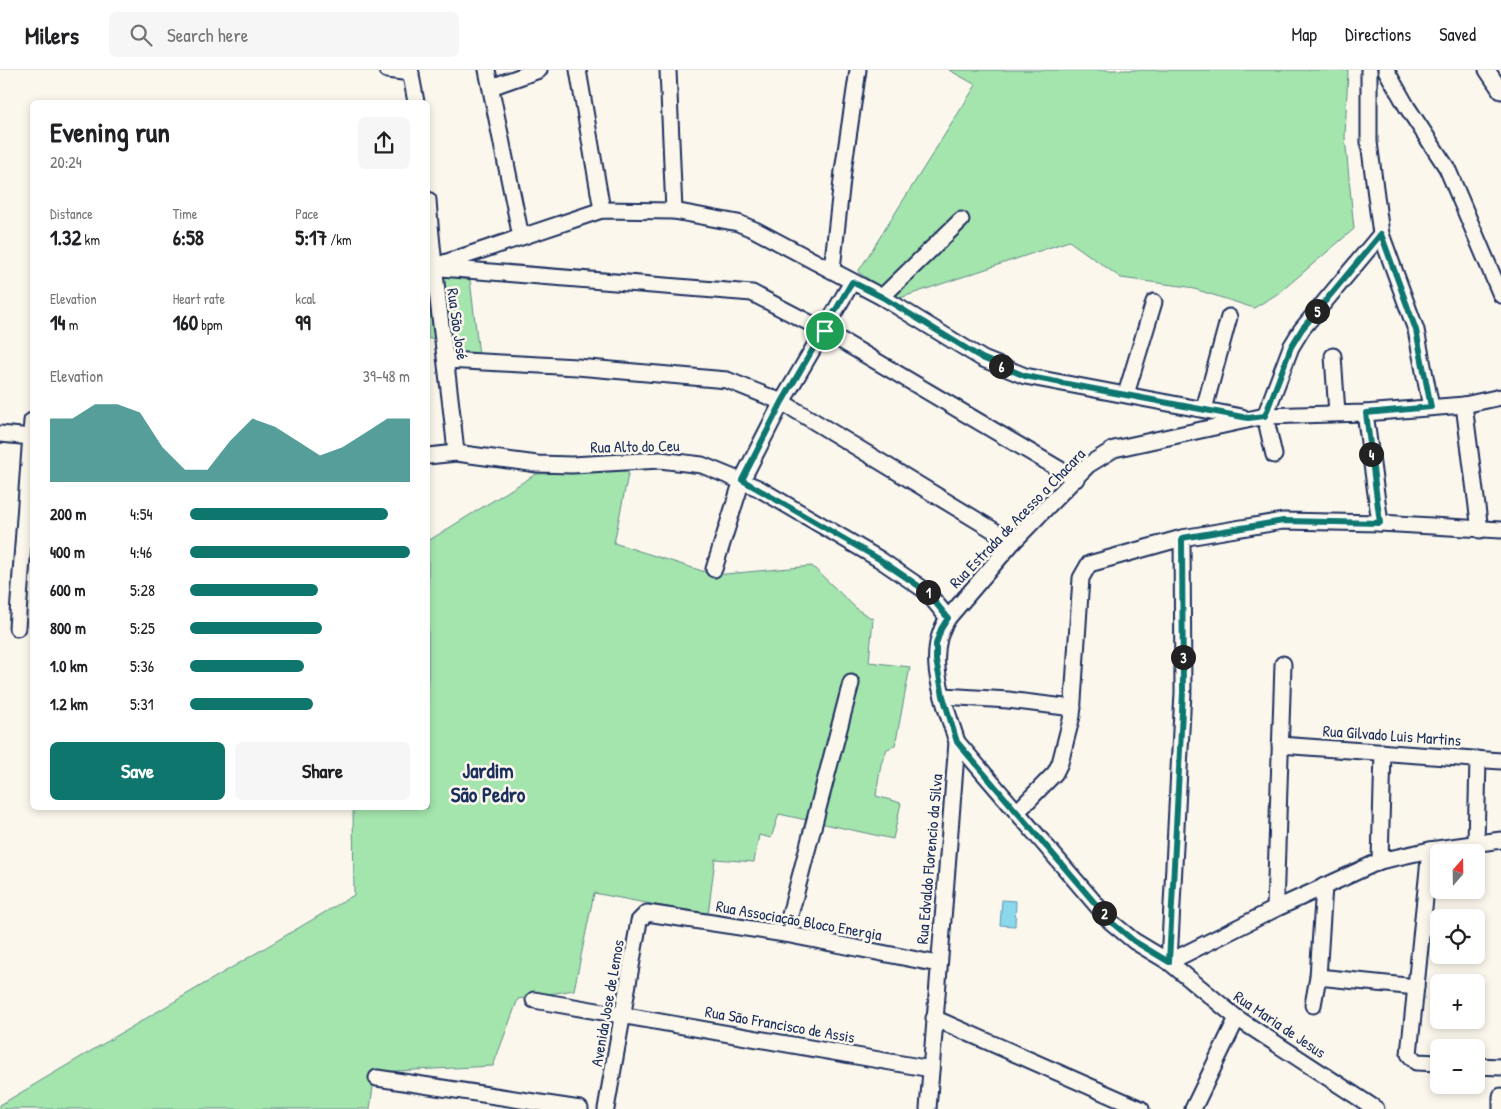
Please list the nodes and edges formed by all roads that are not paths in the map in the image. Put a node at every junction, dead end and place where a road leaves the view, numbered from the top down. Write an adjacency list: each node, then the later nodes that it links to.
1 (387, 70): 10 (street)
2 (487, 70): 11 (street)
3 (539, 70): 11 (street)
4 (578, 70): 14 (street)
5 (668, 70): 15 (street)
6 (858, 70): 21 (street)
7 (1368, 70): 17 (street)
8 (1386, 70): 23 (street)
9 (1487, 70): 12 (street)
10 (410, 72): 13 (street)
11 (491, 87): 18 (street)
12 (1501, 91)
13 (416, 100)
14 (602, 210): 15 (street); 18 (street)
15 (674, 211): 21 (street)
16 (960, 220): 24 (street)
17 (1381, 234): 34 (street); 38 (street)
18 (521, 238): 20 (street)
19 (430, 239): 20 (street, Rua São José)
20 (431, 259): 27 (street); 29 (street, Rua São José)
21 (832, 270): 22 (street)
22 (852, 282): 24 (street); 27 (street)
23 (1501, 295)
24 (882, 297): 30 (street)
25 (1154, 302): 30 (street)
26 (1229, 317): 35 (street)
27 (825, 331): 32 (street); 46 (street)
28 (1333, 356): 36 (street)
29 (446, 360): 32 (street); 42 (street, Rua São José)
30 (1126, 394): 35 (street)
31 (1501, 397): 33 (street, Rua Estrada de Acesso a Chacara)
32 (782, 402): 47 (street); 52 (street)
33 (1464, 404): 34 (street, Rua Estrada de Acesso a Chacara); 49 (street)
34 (1431, 407): 37 (street, Rua Estrada de Acesso a Chacara)
35 (1204, 409): 39 (street)
36 (1338, 413): 37 (street, Rua Estrada de Acesso a Chacara); 38 (street, Rua Estrada de Acesso a Chacara)
37 (1366, 413): 48 (street)
38 (1265, 416): 39 (street, Rua Estrada de Acesso a Chacara); 43 (street)
39 (1248, 418): 46 (street, Rua Estrada de Acesso a Chacara)
40 (0, 434): 41 (street)
41 (30, 437)
42 (456, 454): 44 (street, Rua Alto do Ceu); 47 (street, Rua Alto do Ceu)
43 (1274, 455)
44 (430, 456)
45 (30, 462): 55 (street)
46 (1076, 479): 52 (street, Rua Estrada de Acesso a Chacara)
47 (742, 480): 53 (street); 54 (street, Rua Alto do Ceu)
48 (1380, 523): 49 (street); 51 (street)
49 (1480, 530): 50 (street)
50 (1501, 530)
51 (1182, 538): 59 (street); 74 (street)
52 (1014, 542): 54 (street, Rua Estrada de Acesso a Chacara)
53 (714, 569)
54 (948, 618): 58 (street, Rua Edvaldo Florencio da Silva)
55 (17, 628)
56 (1283, 664): 61 (street)
57 (851, 683): 73 (street)
58 (943, 696): 59 (street); 60 (street, Rua Edvaldo Florencio da Silva)
59 (1073, 708): 65 (street)
60 (957, 742): 65 (street, Rua Maria de Jesus); 75 (street, Rua Edvaldo Florencio da Silva)
61 (1280, 745): 62 (street, Rua Gilvado Luis Martins); 71 (street)
62 (1383, 752): 63 (street, Rua Gilvado Luis Martins); 69 (street)
63 (1478, 759): 64 (street, Rua Gilvado Luis Martins); 67 (street)
64 (1501, 761)
65 (1017, 812): 74 (street, Rua Maria de Jesus)
66 (1501, 840): 67 (street)
67 (1476, 844)
68 (1430, 850): 69 (street); 77 (street)
69 (1380, 861): 70 (street)
70 (1324, 886): 71 (street); 76 (street)
71 (1275, 909): 74 (street)
72 (653, 913): 73 (street, Rua Associação Bloco Energia); 80 (street, Avenida Jose de Lemos)
73 (786, 934): 75 (street, Rua Associação Bloco Energia)
74 (1169, 962): 82 (street, Rua Maria de Jesus)
75 (938, 964): 81 (street, Rua Edvaldo Florencio da Silva)
76 (1318, 977): 77 (street); 79 (street)
77 (1416, 987): 83 (street)
78 (534, 1000): 80 (street, Rua São Francisco de Assis)
79 (1313, 1005)
80 (624, 1014): 86 (street, Rua São Francisco de Assis); 90 (street, Avenida Jose de Lemos)
81 (934, 1018): 86 (street, Rua Edvaldo Florencio da Silva); 92 (street)
82 (1237, 1018): 93 (street); 94 (street, Rua Maria de Jesus)
83 (1430, 1063)
84 (1485, 1066): 85 (street)
85 (1501, 1067)
86 (931, 1069): 91 (street, Rua Edvaldo Florencio da Silva)
87 (377, 1078): 89 (street)
88 (1501, 1096): 95 (street)
89 (580, 1109)
90 (606, 1109)
91 (928, 1109)
92 (1141, 1109)
93 (1193, 1109)
94 (1376, 1109)
95 (1501, 1109)

